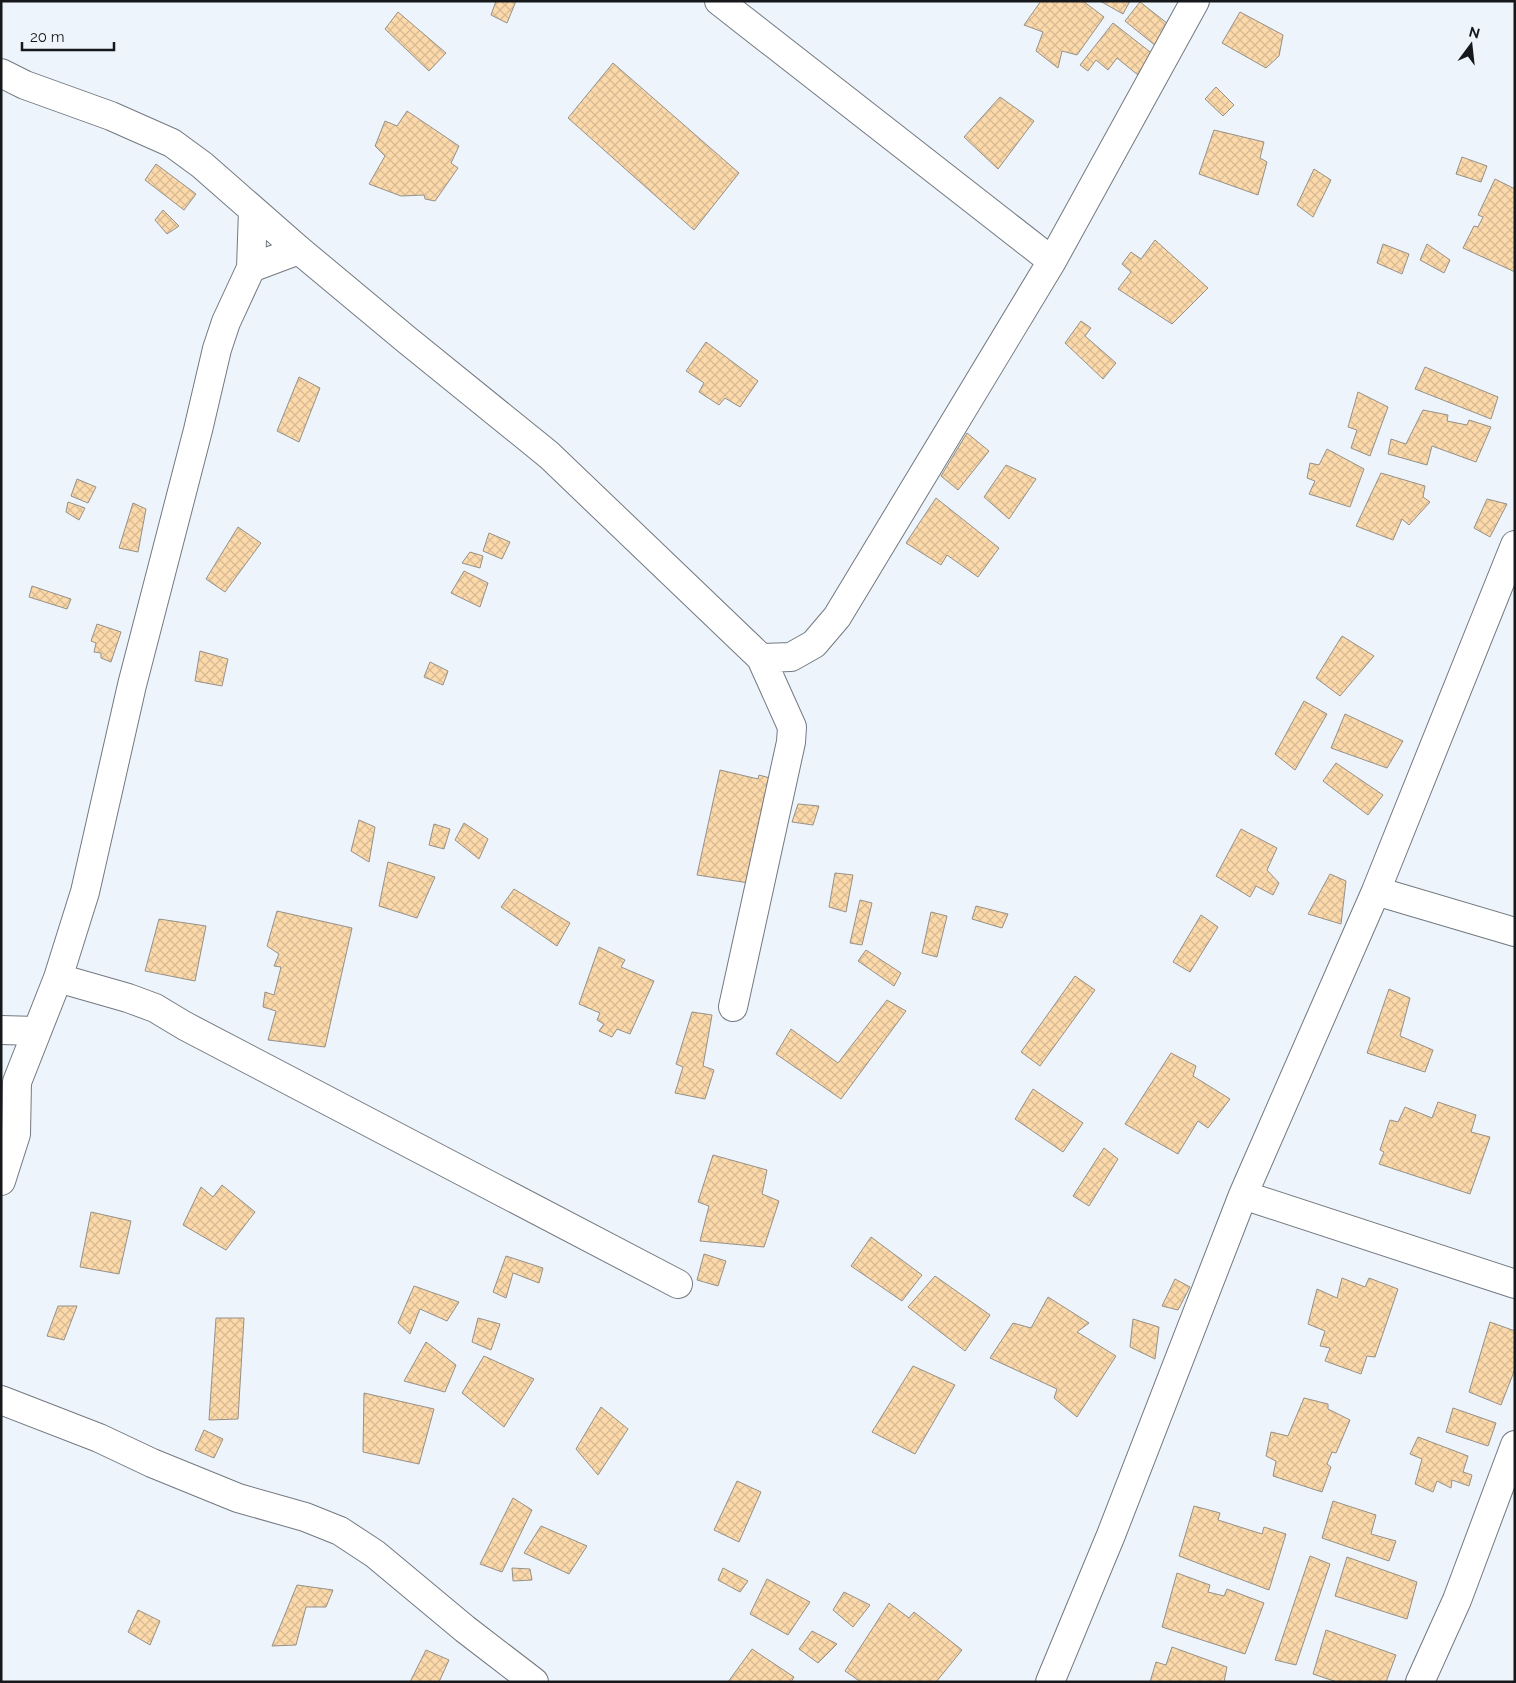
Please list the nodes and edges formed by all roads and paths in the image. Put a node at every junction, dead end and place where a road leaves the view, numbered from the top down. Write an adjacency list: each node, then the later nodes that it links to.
1 (719, 1): 6 (street)
2 (1195, 1): 6 (street)
3 (1, 73): 4 (street)
4 (252, 210): 5 (street); 7 (street)
5 (299, 250): 7 (street); 9 (street)
6 (1052, 261): 9 (street)
7 (251, 268): 12 (street)
8 (1515, 545): 10 (street)
9 (761, 658): 13 (street)
10 (1376, 891): 11 (street); 18 (street)
11 (1515, 932)
12 (58, 978): 15 (street); 19 (street)
13 (733, 1007)
14 (1, 1030): 15 (street)
15 (38, 1031): 16 (street)
16 (9, 1077): 17 (street)
17 (1, 1181)
18 (1243, 1195): 20 (street); 24 (street)
19 (678, 1284)
20 (1515, 1284)
21 (1, 1400): 23 (street)
22 (1515, 1445): 25 (street)
23 (534, 1682)
24 (1050, 1682)
25 (1420, 1682)

